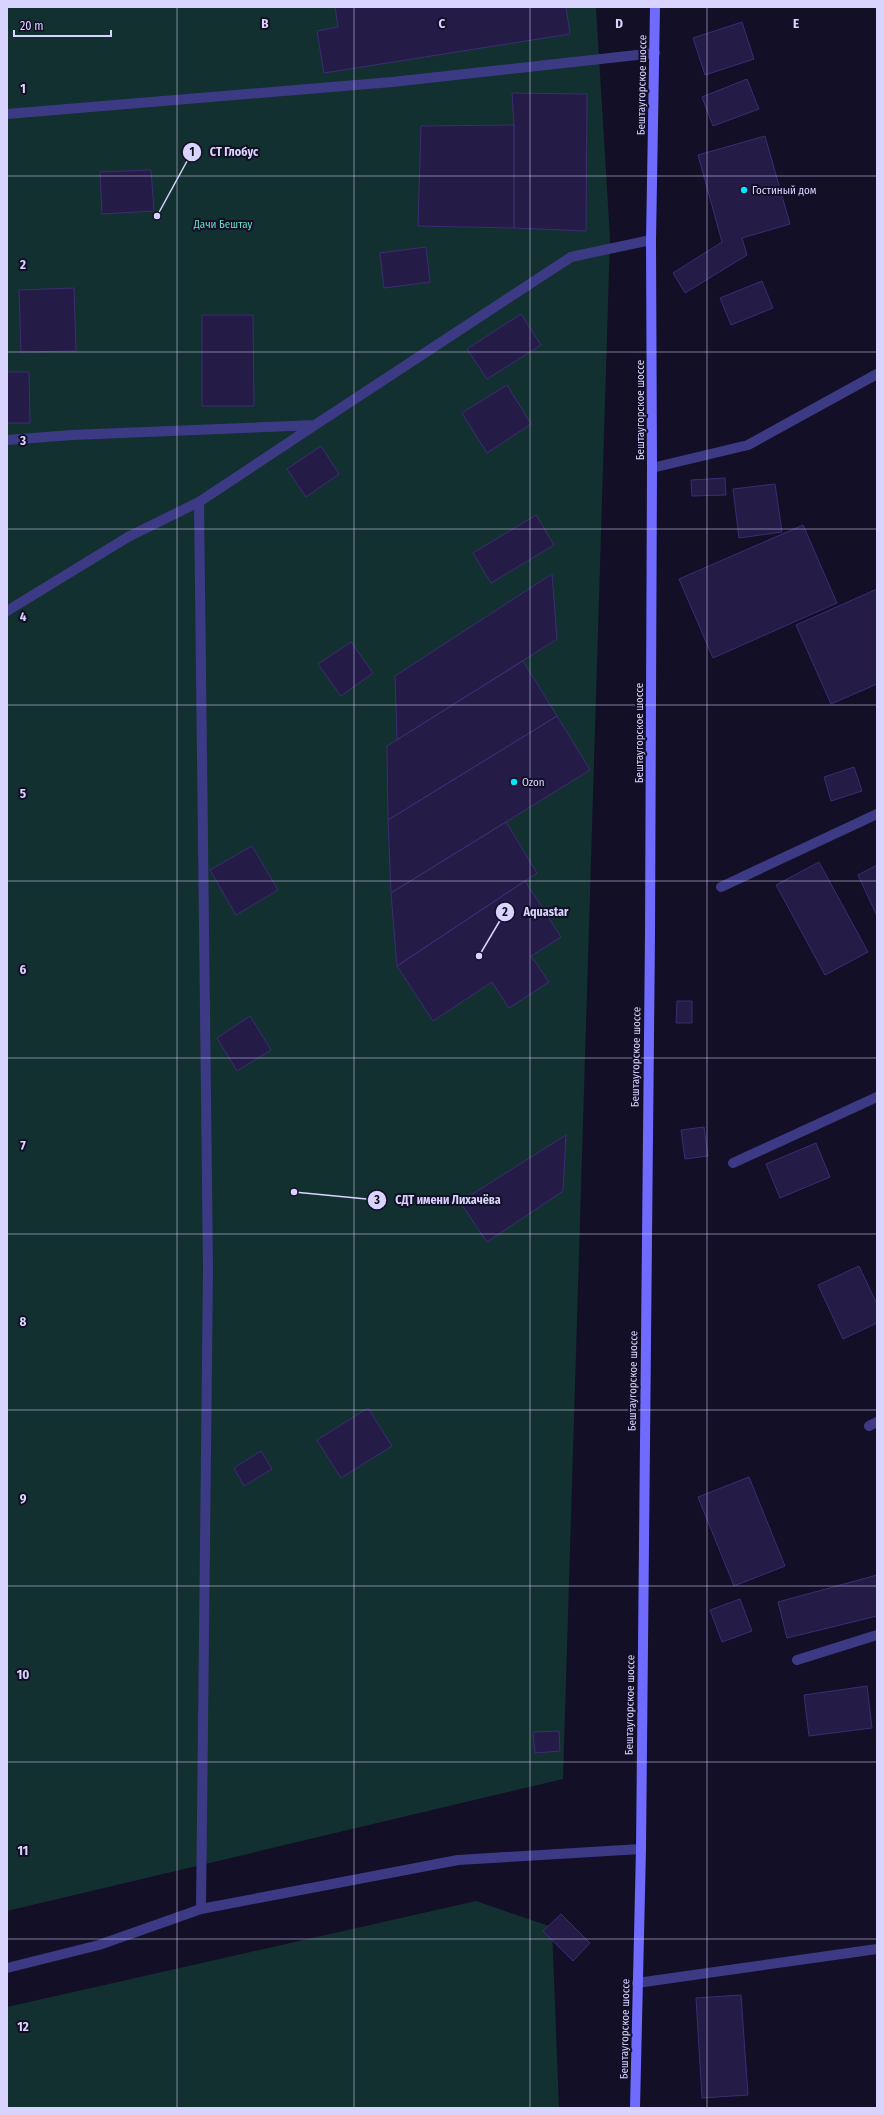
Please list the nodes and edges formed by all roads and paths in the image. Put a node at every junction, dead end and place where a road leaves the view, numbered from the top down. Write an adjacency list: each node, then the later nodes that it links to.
1 (655, 7): 2 (main road, Бештаугорское шоссе)
2 (655, 53): 3 (lane); 4 (main road, Бештаугорское шоссе)
3 (7, 114)
4 (651, 240): 6 (lane); 8 (main road, Бештаугорское шоссе)
5 (877, 374): 8 (lane)
6 (315, 425): 7 (lane); 9 (lane)
7 (7, 440)
8 (652, 468): 17 (main road, Бештаугорское шоссе)
9 (199, 502): 10 (lane); 18 (lane)
10 (7, 611)
11 (877, 814): 12 (lane)
12 (721, 887)
13 (877, 1097): 14 (lane)
14 (733, 1163)
15 (877, 1635): 16 (lane)
16 (797, 1660)
17 (641, 1849): 18 (lane); 21 (main road, Бештаугорское шоссе)
18 (201, 1909): 20 (lane)
19 (877, 1949): 21 (lane)
20 (7, 1968)
21 (637, 1983): 22 (main road, Бештаугорское шоссе)
22 (635, 2108)

